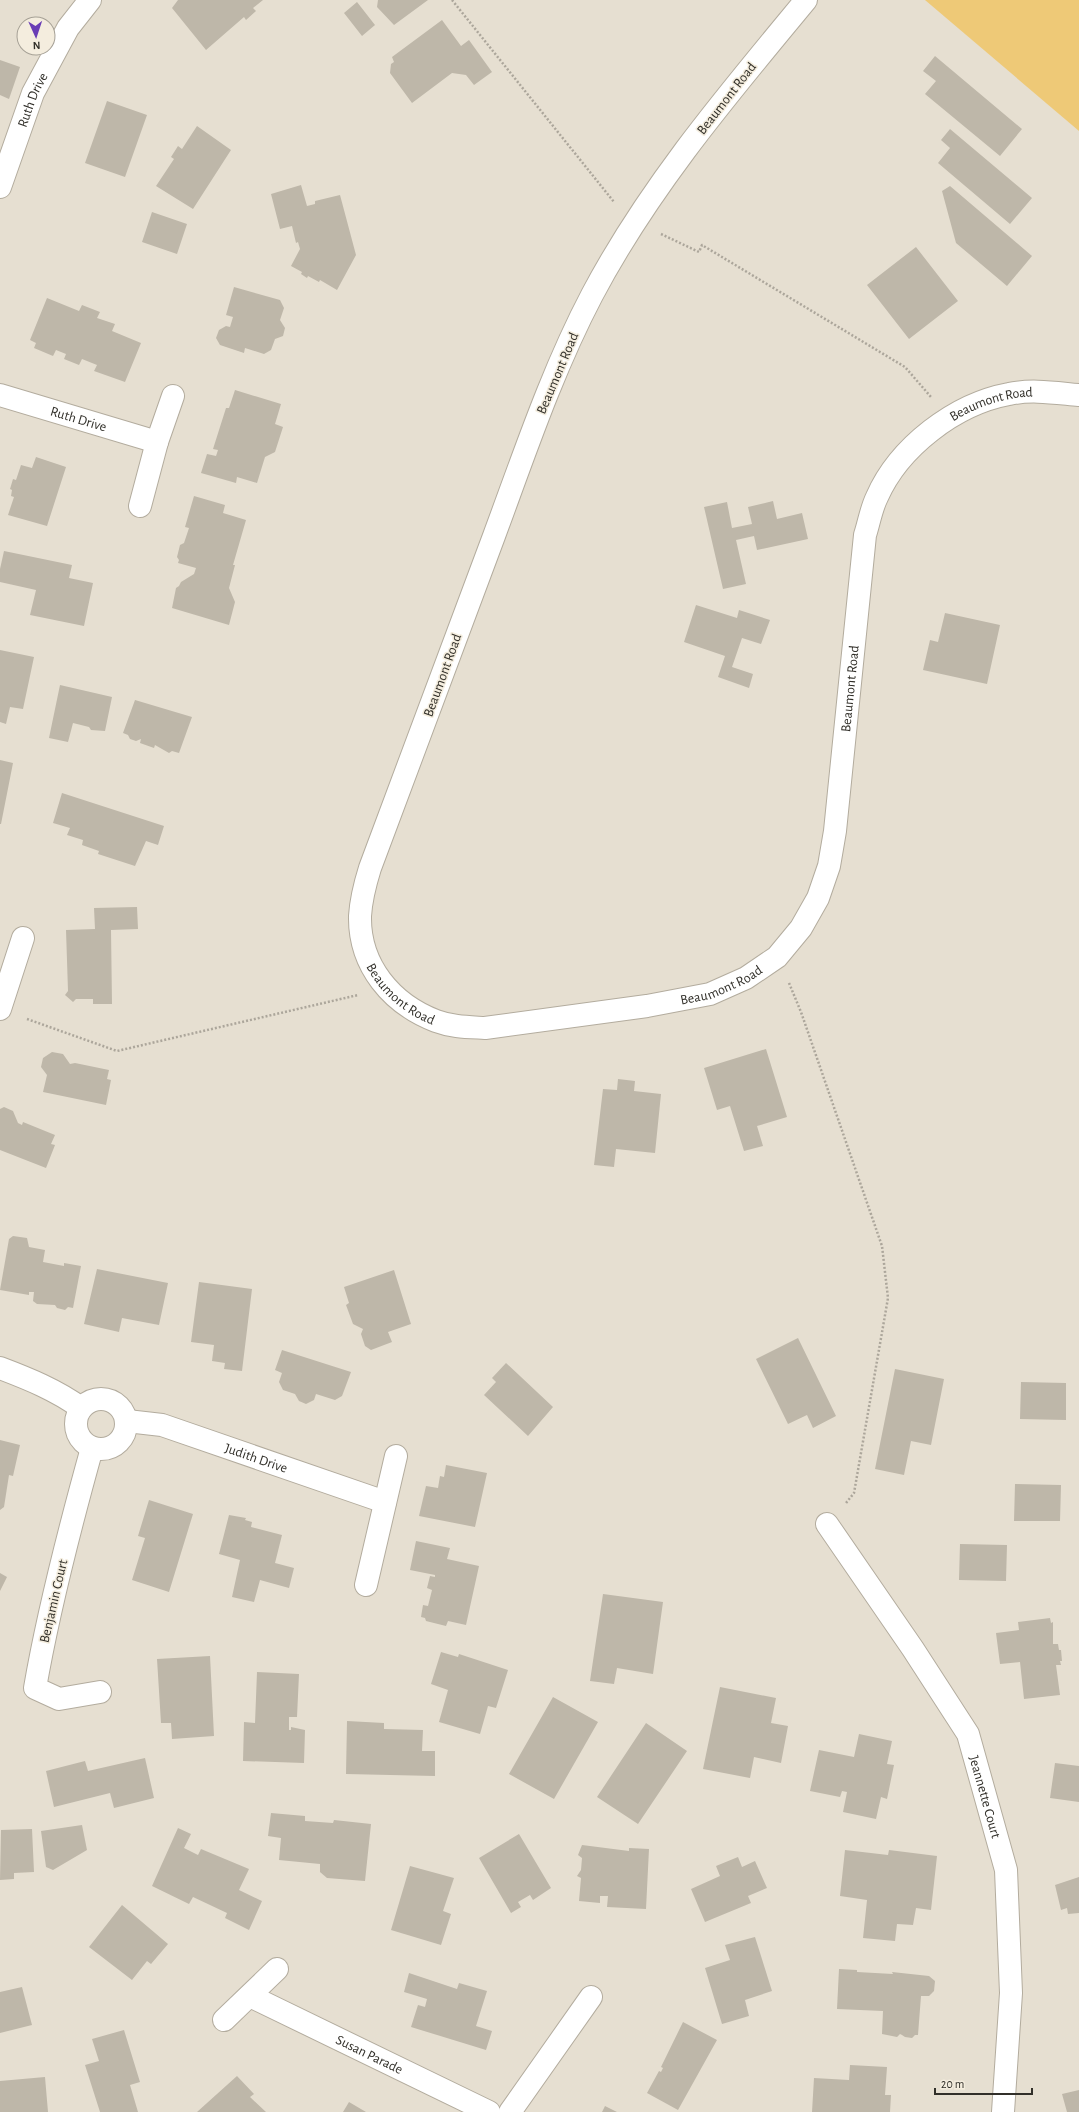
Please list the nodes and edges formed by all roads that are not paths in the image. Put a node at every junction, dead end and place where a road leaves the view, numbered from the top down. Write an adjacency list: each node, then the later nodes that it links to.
1 (90, 0): 3 (street, Ruth Drive)
2 (806, 0): 5 (street, Beaumont Road)
3 (0, 187)
4 (0, 395): 7 (street, Ruth Drive)
5 (1079, 395)
6 (173, 396): 7 (street)
7 (157, 442): 8 (street)
8 (140, 506)
9 (23, 938): 10 (street)
10 (0, 1010)
11 (0, 1368): 12 (street)
12 (81, 1408): 13 (street); 14 (street)
13 (126, 1421): 14 (street); 16 (street, Judith Drive)
14 (92, 1448): 19 (street, Benjamin Court)
15 (396, 1456): 16 (street)
16 (385, 1502): 18 (street)
17 (827, 1524): 26 (street, Jeannette Court)
18 (366, 1585)
19 (100, 1692)
20 (277, 1969): 21 (street)
21 (250, 1996): 23 (street); 24 (street, Susan Parade)
22 (591, 1997): 25 (street)
23 (224, 2020)
24 (489, 2112)
25 (510, 2112)
26 (1003, 2112)

